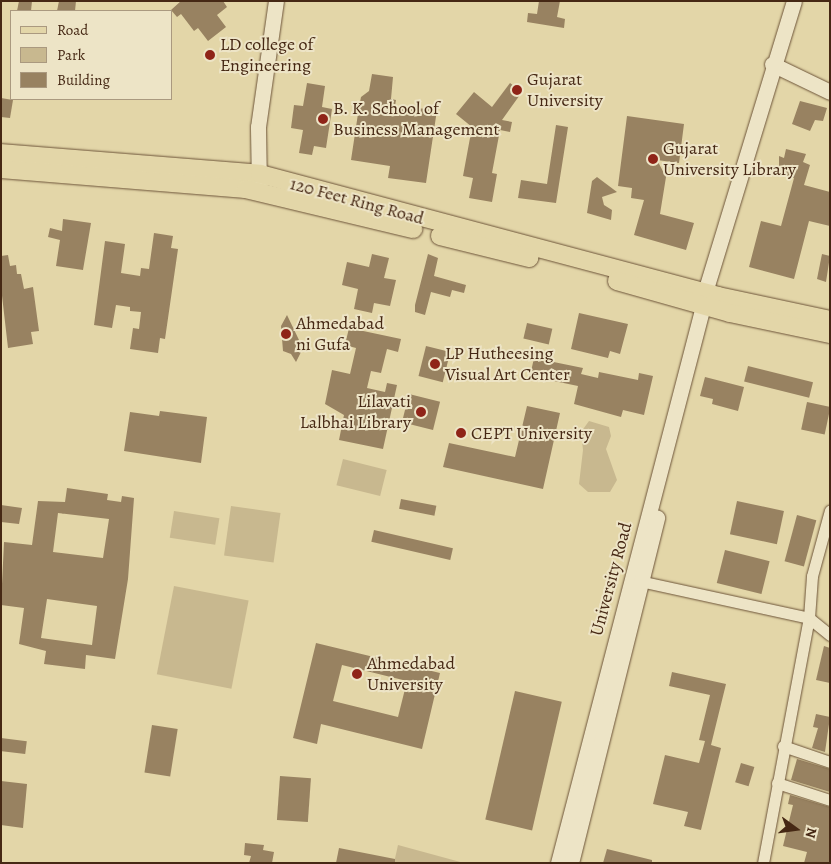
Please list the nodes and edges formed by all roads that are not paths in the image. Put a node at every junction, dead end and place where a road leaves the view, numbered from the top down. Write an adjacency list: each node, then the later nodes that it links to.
1 (276, 1): 7 (street)
2 (794, 1): 3 (street, University Road)
3 (772, 64): 4 (street); 9 (street, University Road)
4 (830, 92)
5 (1, 153): 7 (main road, 120 Feet Ring Road)
6 (1, 169): 8 (main road, 120 Feet Ring Road)
7 (260, 174): 8 (street); 9 (main road, 120 Feet Ring Road)
8 (258, 192): 9 (main road, 120 Feet Ring Road)
9 (710, 301): 10 (main road, 120 Feet Ring Road); 11 (main road, 120 Feet Ring Road); 13 (street, University Road)
10 (830, 320)
11 (830, 334)
12 (830, 510): 14 (street)
13 (637, 581): 14 (street); 20 (street, University Road); 21 (street, University Road)
14 (809, 618): 15 (street); 16 (street)
15 (830, 635)
16 (783, 746): 17 (street); 18 (street)
17 (830, 762)
18 (777, 783): 19 (street); 22 (street)
19 (830, 800)
20 (558, 863)
21 (571, 863)
22 (763, 863)

